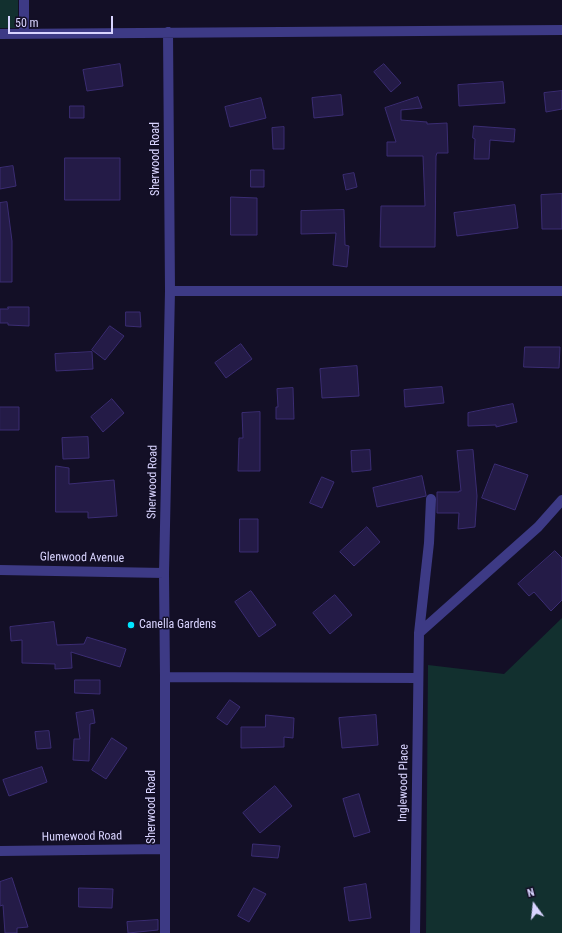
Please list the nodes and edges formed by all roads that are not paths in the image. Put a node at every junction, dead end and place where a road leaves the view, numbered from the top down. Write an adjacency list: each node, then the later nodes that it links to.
1 (24, 0): 5 (street)
2 (562, 30): 3 (street)
3 (168, 32): 5 (street); 6 (street, Sherwood Road)
4 (0, 34): 5 (street)
5 (24, 34)
6 (170, 291): 7 (street); 11 (street, Sherwood Road)
7 (562, 291)
8 (431, 499): 12 (street, Inglewood Place)
9 (562, 500): 12 (street)
10 (0, 570): 11 (street, Glenwood Avenue)
11 (164, 572): 13 (street, Sherwood Road)
12 (419, 633): 14 (street, Inglewood Place)
13 (166, 676): 14 (street); 15 (street, Sherwood Road)
14 (418, 678): 18 (street, Inglewood Place)
15 (165, 849): 16 (street, Humewood Road); 17 (street, Sherwood Road)
16 (0, 851)
17 (165, 933)
18 (415, 933)

